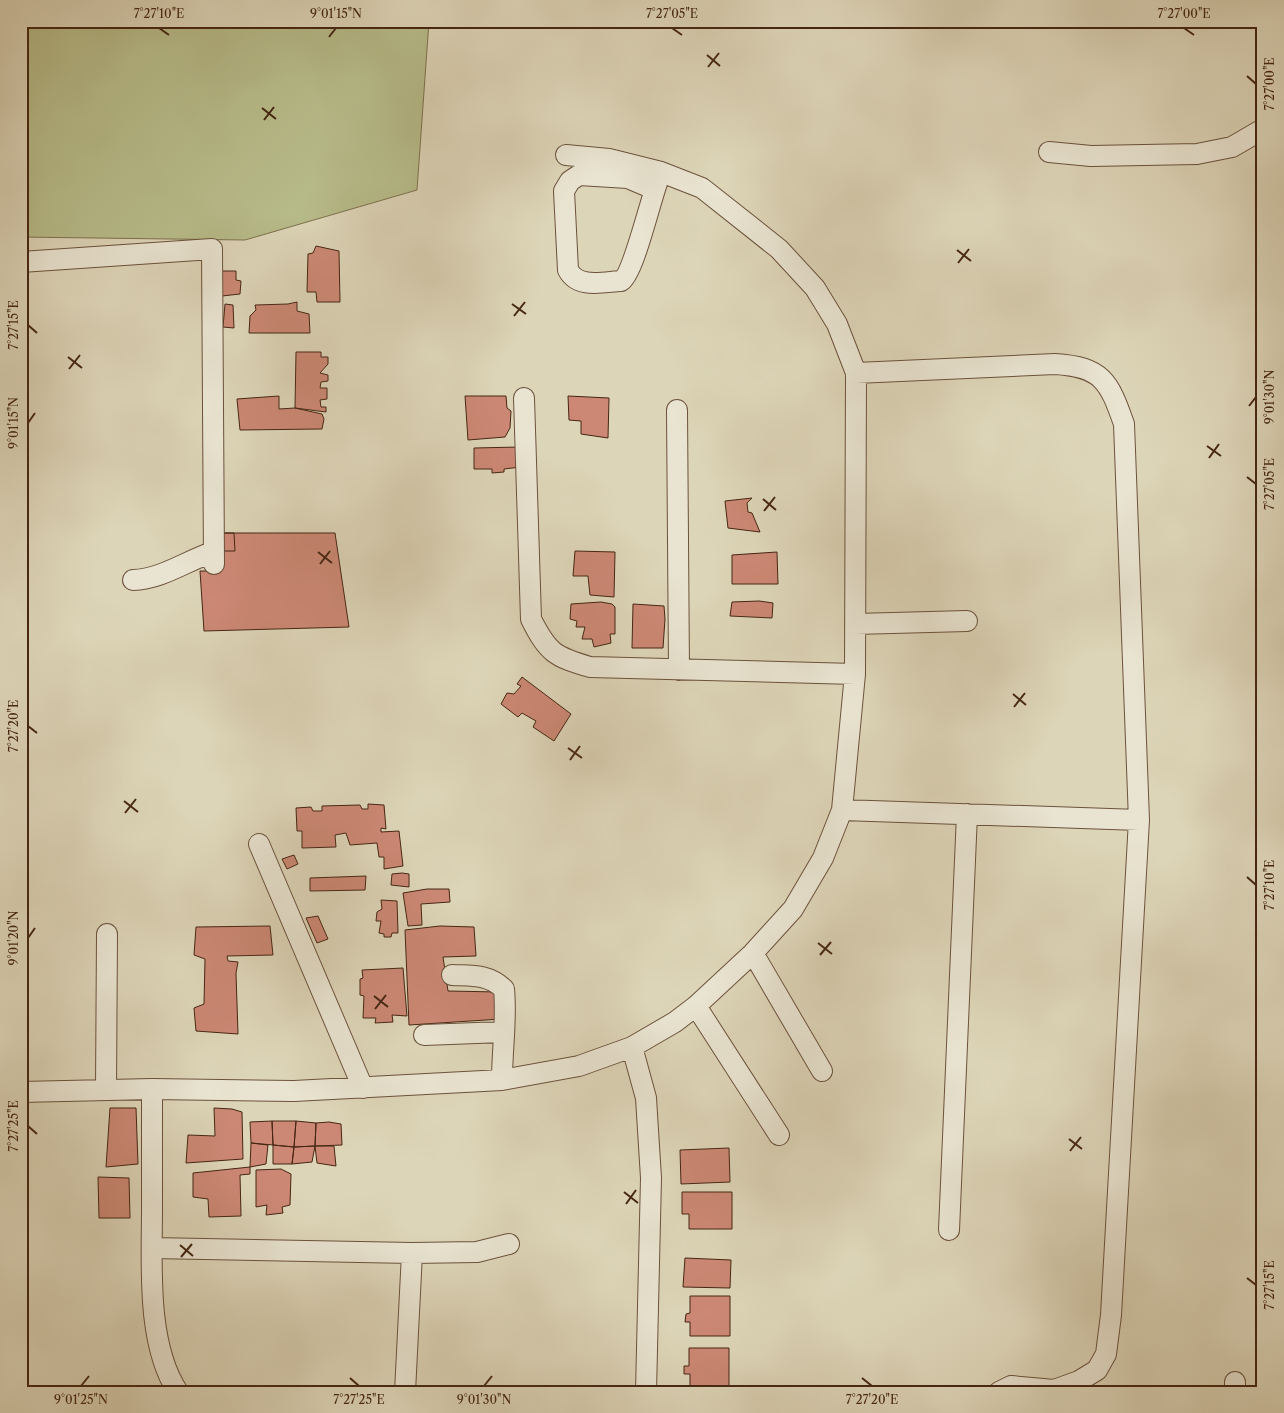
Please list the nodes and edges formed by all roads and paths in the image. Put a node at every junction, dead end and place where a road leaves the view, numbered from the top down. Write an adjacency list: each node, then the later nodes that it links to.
1 (1263, 129): 2 (street)
2 (1048, 152)
3 (566, 155): 4 (street)
4 (657, 180): 4 (street); 6 (street)
5 (21, 262): 9 (street)
6 (856, 372): 11 (street); 16 (street)
7 (524, 398): 12 (street)
8 (677, 410): 12 (street)
9 (133, 580)
10 (967, 621): 11 (street)
11 (855, 624): 13 (street)
12 (679, 670): 13 (street)
13 (855, 674): 14 (street)
14 (842, 810): 15 (street); 19 (street)
15 (966, 814): 16 (street); 32 (street)
16 (1139, 820): 39 (street)
17 (259, 844): 27 (street)
18 (107, 934): 29 (street)
19 (752, 953): 21 (street); 25 (street)
20 (452, 975): 22 (street)
21 (696, 1006): 24 (street); 31 (street)
22 (503, 1032): 23 (street); 26 (street)
23 (424, 1035)
24 (632, 1047): 26 (street); 38 (street)
25 (822, 1071)
26 (502, 1080): 27 (street)
27 (363, 1088): 28 (street)
28 (152, 1089): 29 (street); 34 (street)
29 (106, 1090): 30 (street)
30 (21, 1092)
31 (779, 1135)
32 (949, 1230)
33 (509, 1244): 35 (street)
34 (152, 1248): 35 (street); 36 (street)
35 (412, 1253): 37 (street)
36 (178, 1392)
37 (405, 1392)
38 (646, 1392)
39 (999, 1392)

